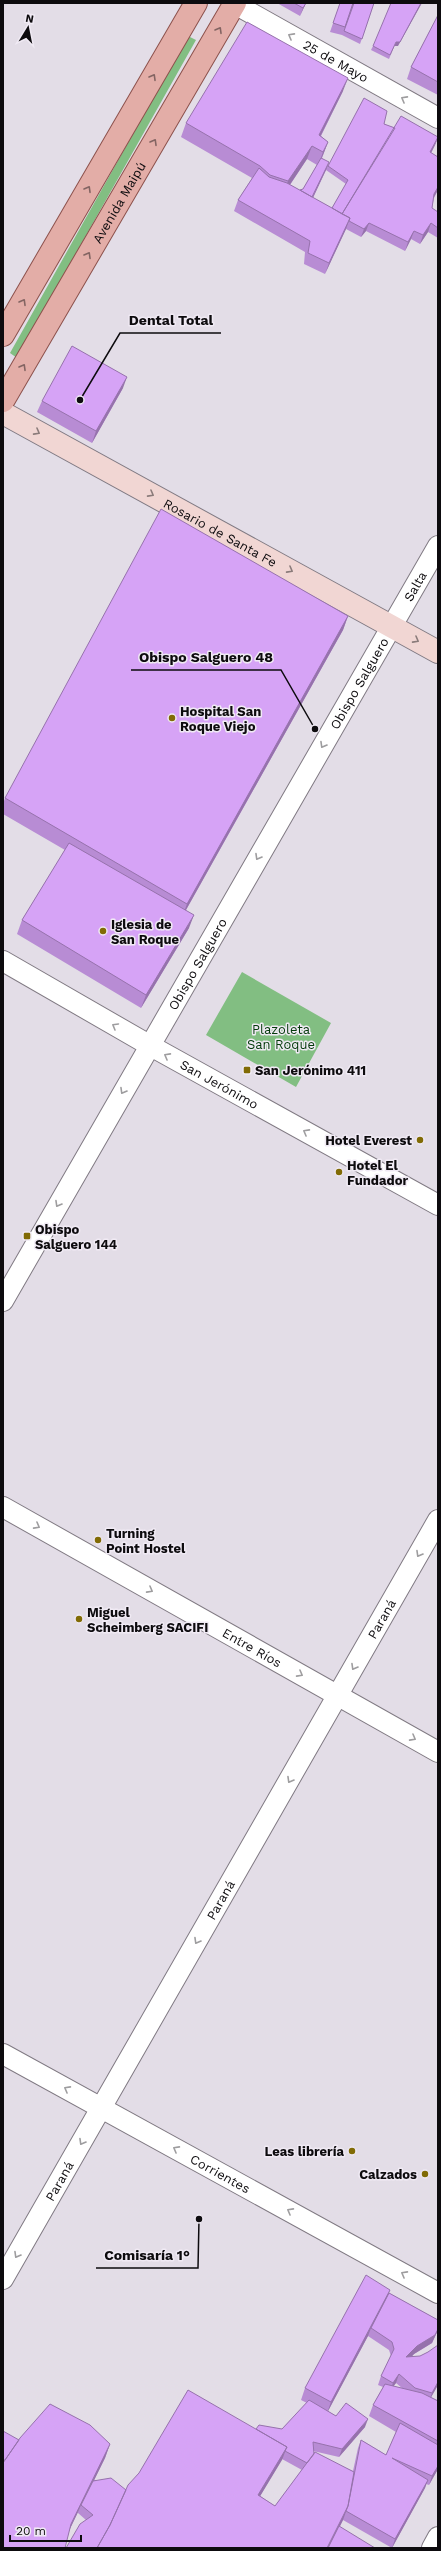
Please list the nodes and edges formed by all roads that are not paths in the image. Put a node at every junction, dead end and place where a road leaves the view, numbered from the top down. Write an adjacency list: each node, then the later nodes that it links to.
1 (196, 3): 4 (main road, one-way to 1)
2 (234, 3): 3 (street, 25 de Mayo, one-way to 2); 5 (main road, Avenida Maipú, one-way to 2)
3 (438, 118)
4 (3, 335)
5 (3, 401)
6 (3, 413): 8 (street, Rosario de Santa Fe, one-way to 8)
7 (438, 546): 8 (street, Salta)
8 (392, 627): 9 (street, Rosario de Santa Fe, one-way to 9); 11 (street, Obispo Salguero, one-way to 11)
9 (438, 652)
10 (3, 961): 11 (street, San Jerónimo, one-way to 10)
11 (149, 1046): 12 (street, San Jerónimo, one-way to 11); 13 (street, Obispo Salguero, one-way to 13)
12 (438, 1205)
13 (3, 1301)
14 (3, 1507): 16 (street, Entre Ríos, one-way to 16)
15 (438, 1520): 16 (street, Paraná, one-way to 16)
16 (338, 1696): 17 (street, Entre Ríos, one-way to 17); 19 (street, Paraná, one-way to 19)
17 (438, 1752)
18 (3, 2054): 19 (street, Corrientes, one-way to 18)
19 (101, 2108): 20 (street, Paraná, one-way to 20); 21 (street, Corrientes, one-way to 19)
20 (3, 2280)
21 (438, 2293)

